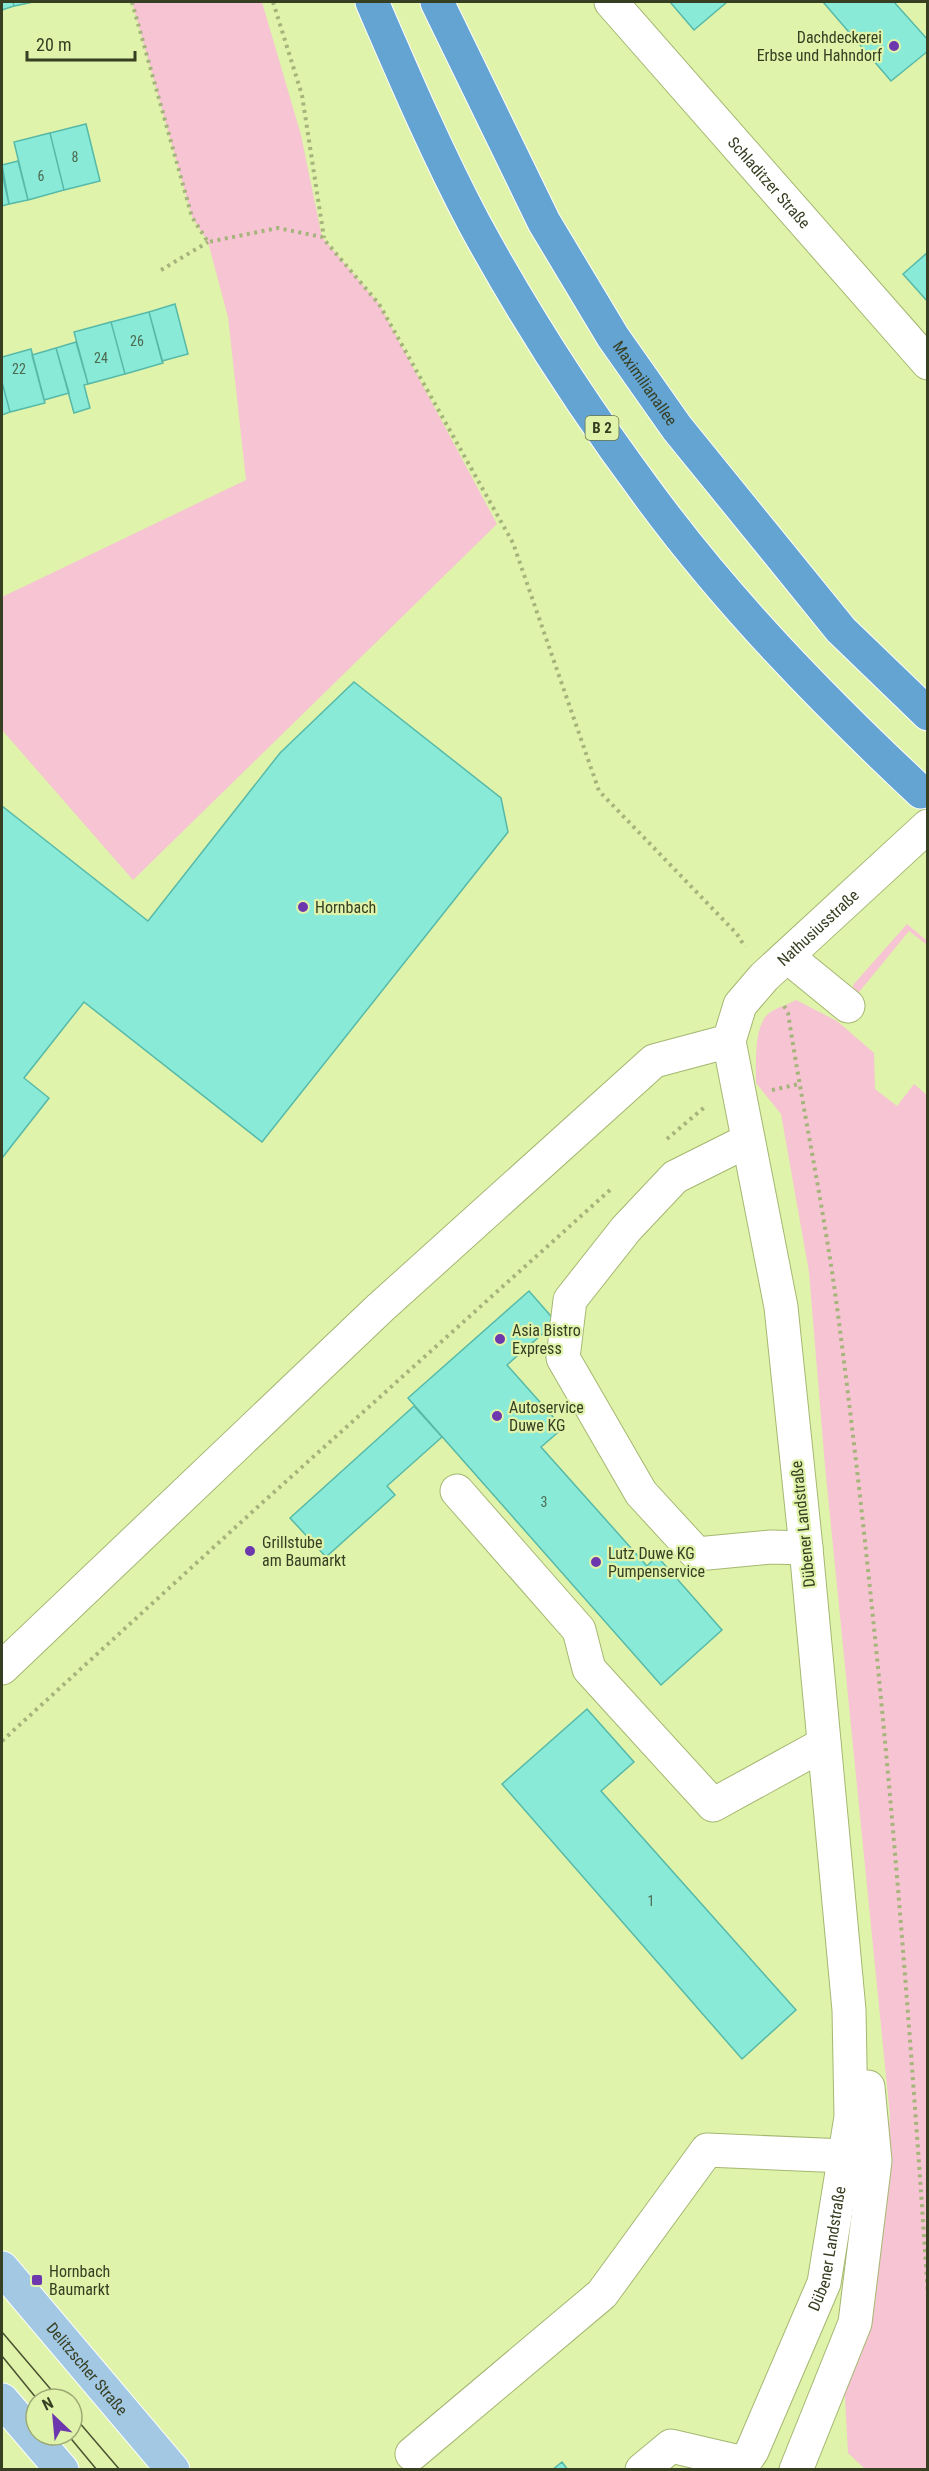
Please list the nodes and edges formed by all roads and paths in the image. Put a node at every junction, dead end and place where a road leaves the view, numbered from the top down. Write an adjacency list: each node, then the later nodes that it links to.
1 (132, 2): 7 (path)
2 (273, 2): 6 (path)
3 (372, 2): 11 (highway, B 2)
4 (436, 2): 10 (highway, Maximilianallee)
5 (611, 2): 9 (street, Schladitzer Straße)
6 (324, 239): 7 (path); 13 (path)
7 (208, 242): 8 (path)
8 (160, 270)
9 (927, 363)
10 (927, 714)
11 (921, 792)
12 (927, 826): 13 (street, Nathusiusstraße)
13 (776, 967): 14 (street); 15 (street, Nathusiusstraße); 16 (path)
14 (848, 1006)
15 (729, 1041): 17 (street, Dübener Landstraße); 23 (street)
16 (799, 1084): 17 (path); 29 (path)
17 (739, 1097): 18 (street, Dübener Landstraße); 19 (path)
18 (747, 1141): 22 (street, Dübener Landstraße); 22 (street)
19 (661, 1145)
20 (617, 1185): 24 (path)
21 (457, 1491): 25 (street)
22 (806, 1548): 25 (street, Dübener Landstraße)
23 (2, 1668)
24 (2, 1741)
25 (824, 1744): 26 (street, Dübener Landstraße)
26 (849, 2010): 27 (street, Dübener Landstraße); 37 (street, Dübener Landstraße)
27 (845, 2156): 31 (street); 32 (street, Dübener Landstraße)
28 (2, 2268): 34 (main road, Delitzscher Straße)
29 (927, 2295)
30 (2, 2400): 33 (main road)
31 (412, 2454)
32 (745, 2461): 35 (street); 36 (street)
33 (62, 2469)
34 (173, 2469)
35 (642, 2469)
36 (784, 2469)
37 (796, 2469)

